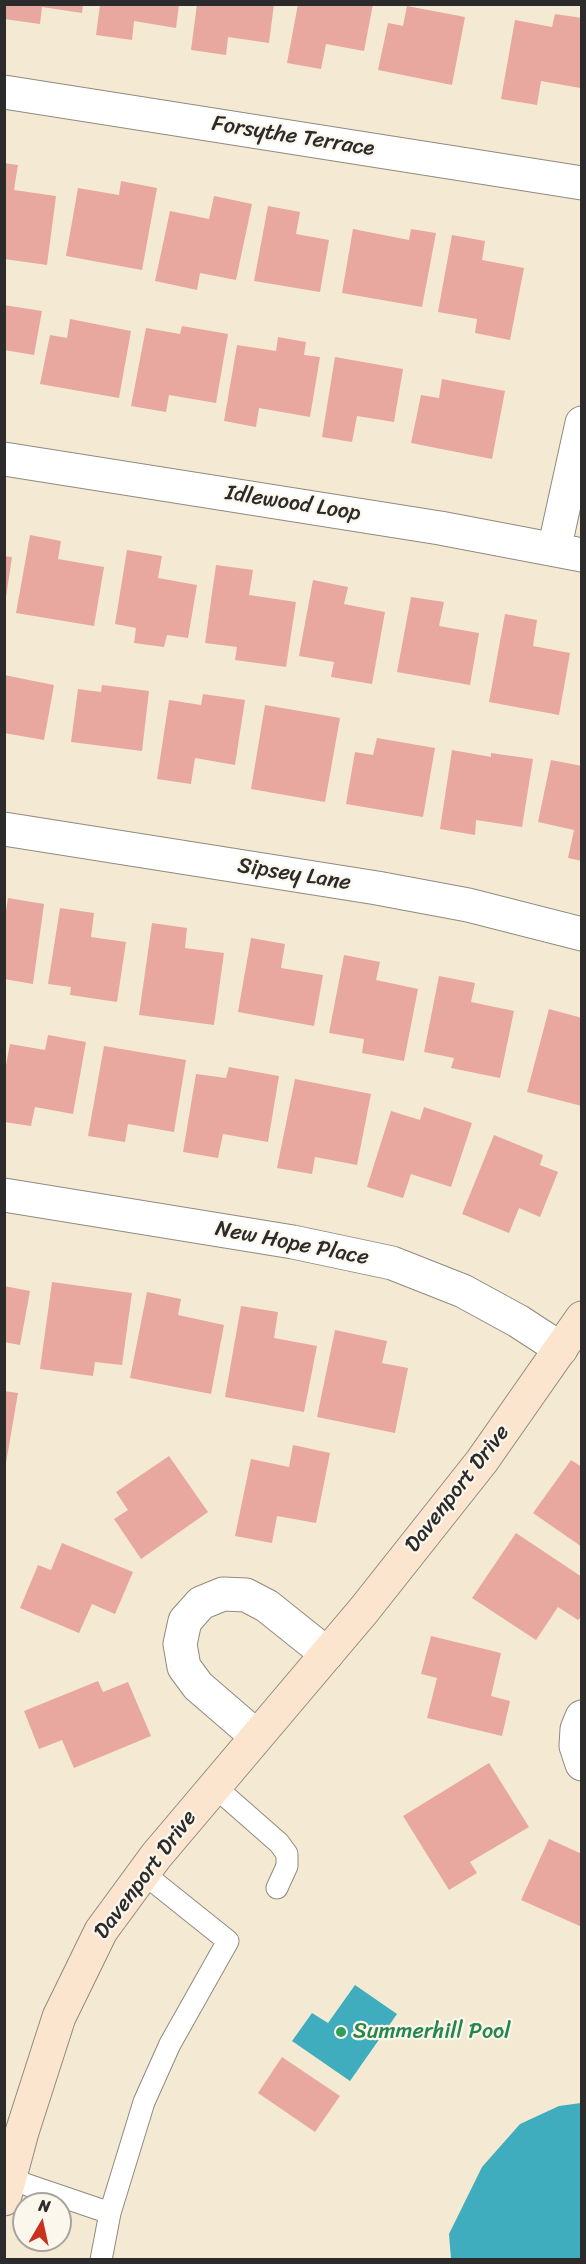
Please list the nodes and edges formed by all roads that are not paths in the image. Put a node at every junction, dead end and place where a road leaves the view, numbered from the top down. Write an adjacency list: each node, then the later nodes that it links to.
1 (4, 92): 2 (street, Forsythe Terrace)
2 (582, 183)
3 (582, 423): 5 (street)
4 (4, 459): 5 (street, Idlewood Loop)
5 (568, 552)
6 (4, 829): 7 (street, Sipsey Lane)
7 (582, 934)
8 (4, 1195): 10 (street, New Hope Place)
9 (582, 1318): 10 (street, Davenport Drive)
10 (561, 1349): 11 (street, Davenport Drive)
11 (327, 1653): 13 (street, Davenport Drive); 13 (street)
12 (582, 1717): 14 (street)
13 (256, 1736): 15 (street, Davenport Drive)
14 (582, 1764)
15 (214, 1786): 16 (street, Davenport Drive); 17 (lane)
16 (143, 1873): 18 (street, Davenport Drive); 19 (lane)
17 (277, 1887)
18 (7, 2189): 19 (lane)
19 (110, 2213): 20 (lane)
20 (101, 2259)

